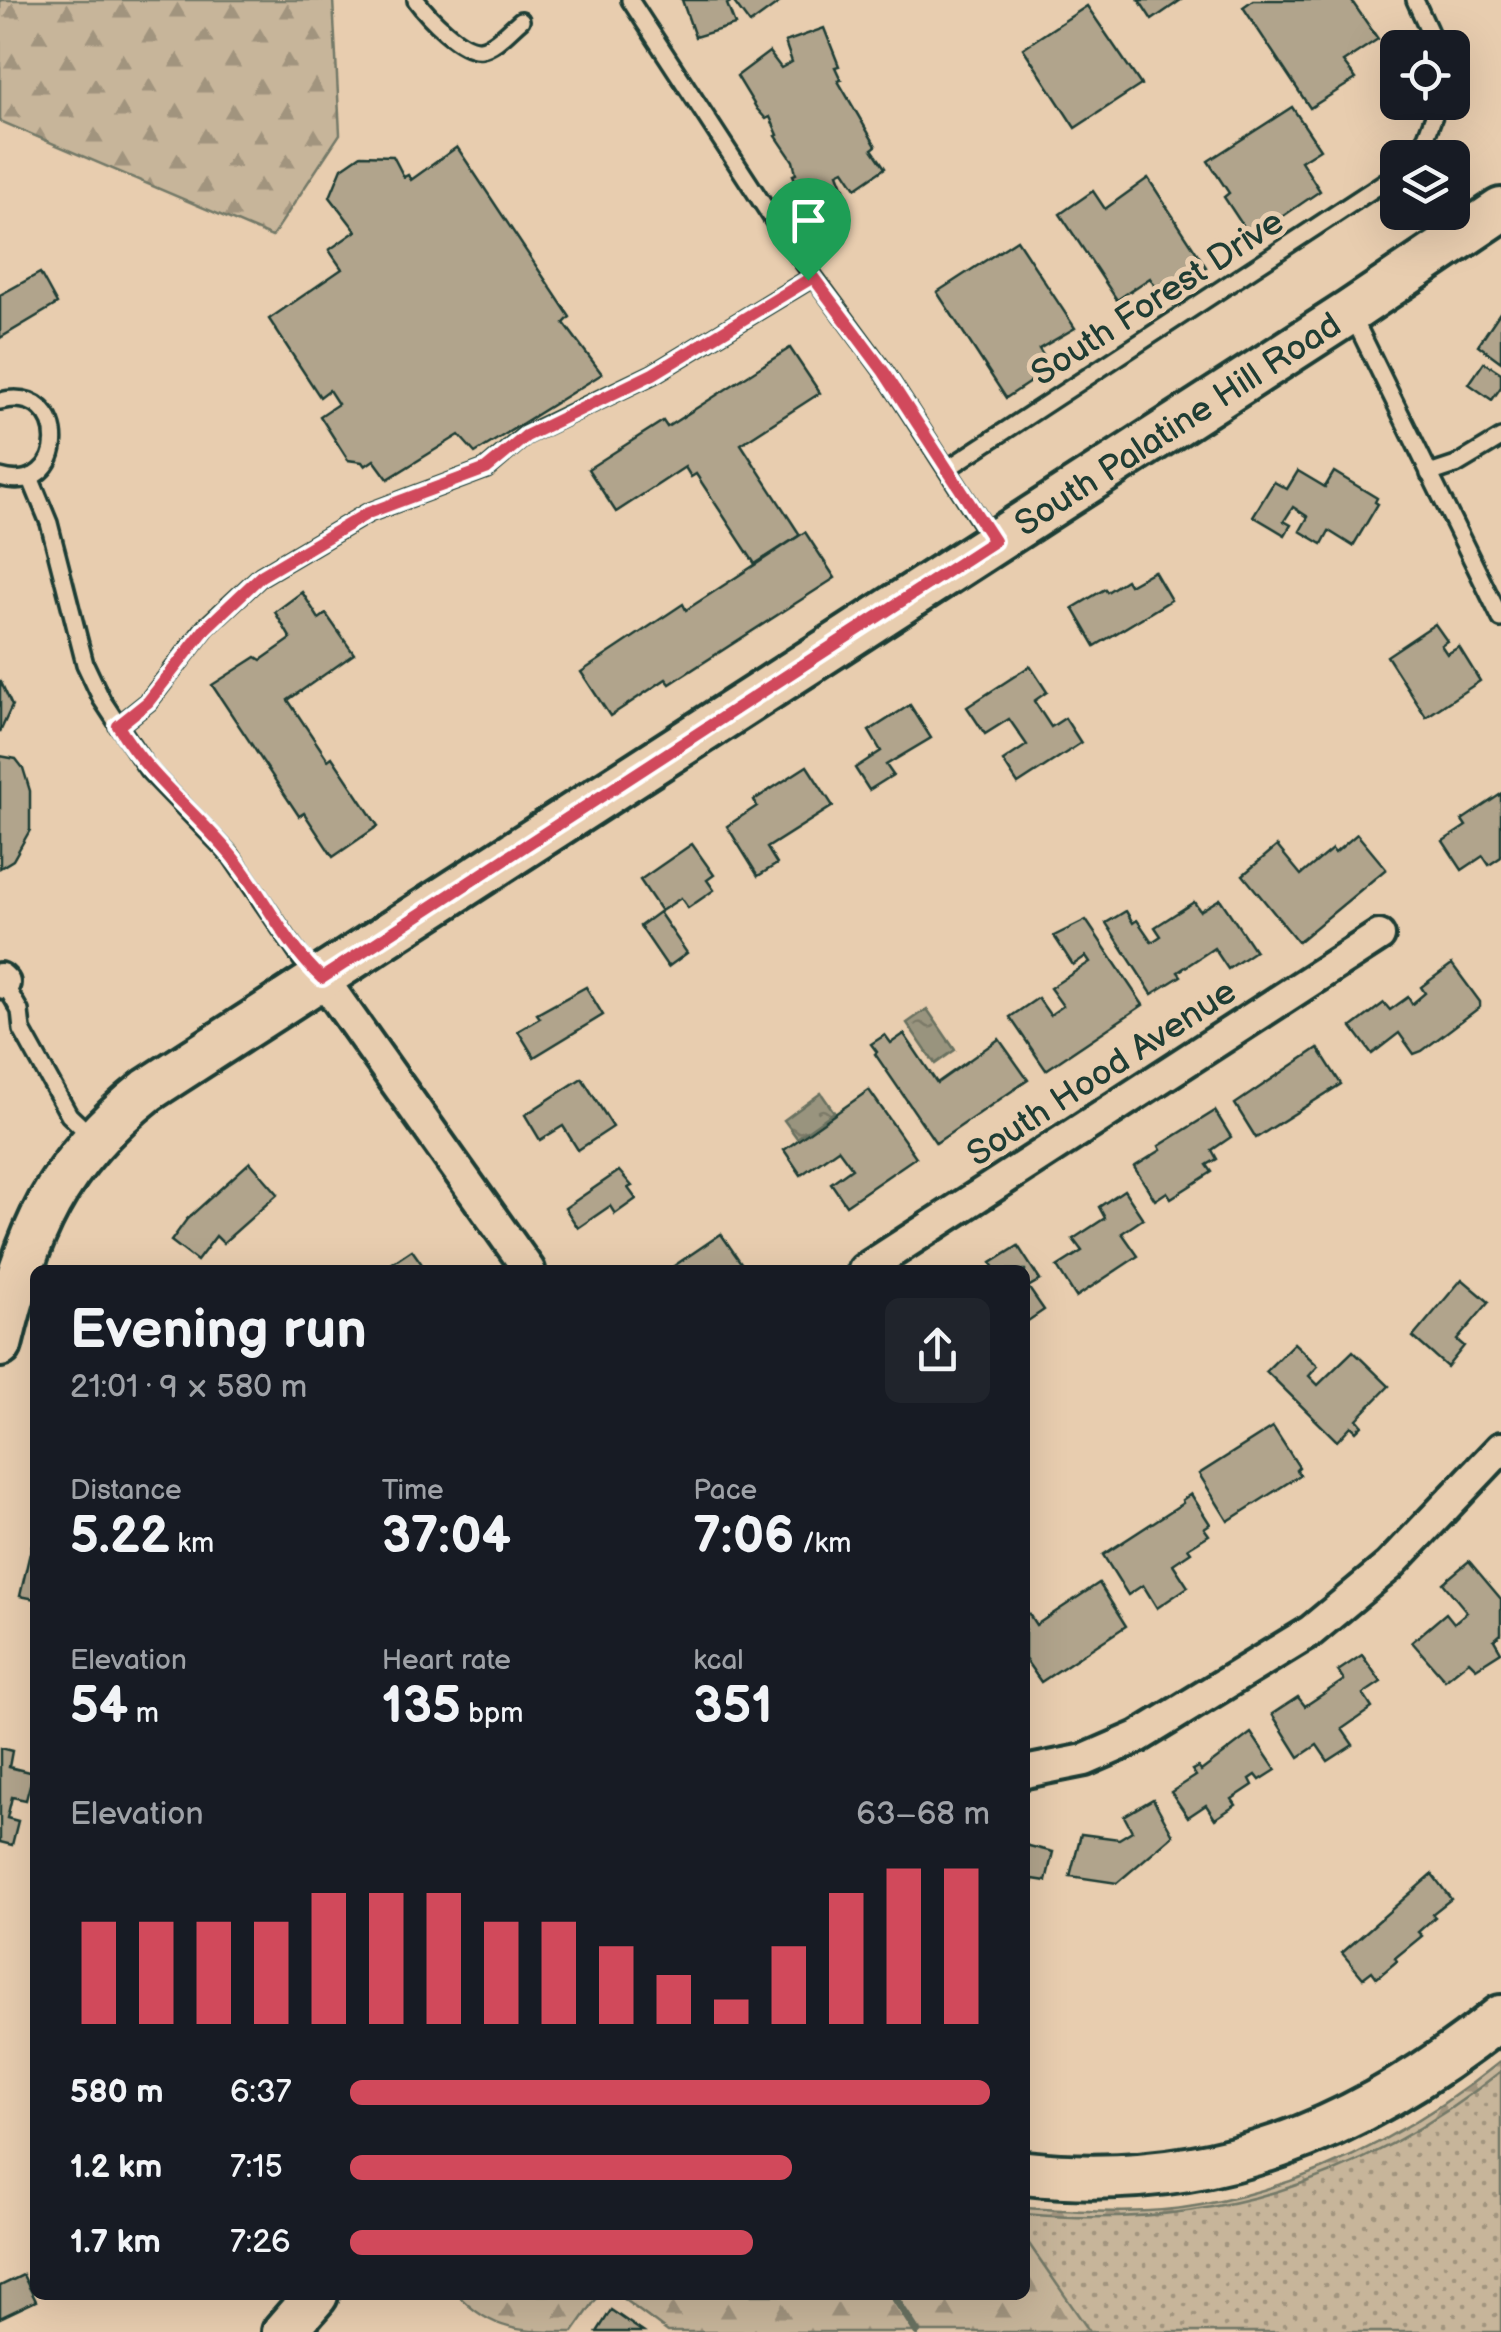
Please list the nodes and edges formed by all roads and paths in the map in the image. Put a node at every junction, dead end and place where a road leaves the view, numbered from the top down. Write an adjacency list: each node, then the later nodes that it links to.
1 (416, 0): 4 (lane)
2 (630, 0): 8 (lane)
3 (1415, 0): 5 (lane)
4 (521, 20)
5 (1429, 30)
6 (1380, 185): 12 (lane, South Forest Drive)
7 (1501, 210): 9 (street, South Palatine Hill Road)
8 (813, 277): 12 (lane); 18 (lane)
9 (1350, 312): 13 (lane); 16 (street, South Palatine Hill Road)
10 (0, 401): 15 (lane)
11 (1501, 438): 13 (lane)
12 (947, 469): 16 (lane)
13 (1429, 474): 17 (lane)
14 (0, 477): 15 (lane)
15 (30, 477): 18 (lane)
16 (994, 541): 20 (street, South Palatine Hill Road)
17 (1501, 619)
18 (118, 726): 20 (lane)
19 (1379, 936): 24 (street, South Hood Avenue)
20 (322, 978): 22 (street, South Palatine Hill Road); 23 (street)
21 (2, 981): 22 (lane)
22 (94, 1139): 25 (street, South Palatine Hill Road)
23 (525, 1265)
24 (872, 1265)
25 (0, 1344)
26 (1501, 1448): 27 (street)
27 (1030, 1771)
28 (1501, 2017): 29 (street)
29 (1030, 2173)
30 (312, 2300): 31 (street)
31 (284, 2332)

